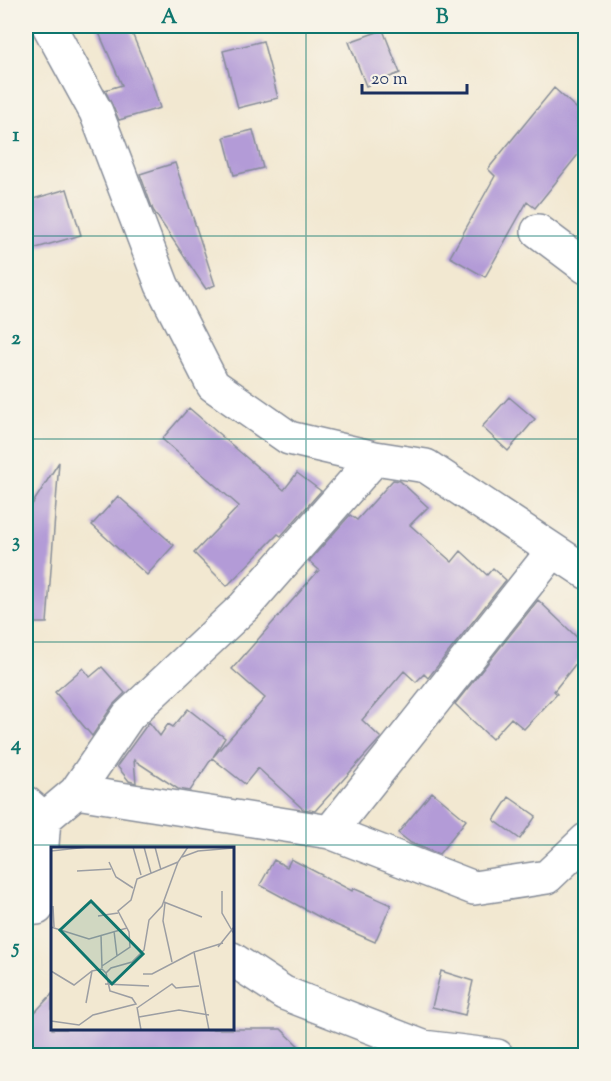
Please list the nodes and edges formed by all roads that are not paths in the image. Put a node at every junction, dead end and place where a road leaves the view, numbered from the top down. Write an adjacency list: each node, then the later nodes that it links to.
1 (49, 26): 4 (street)
2 (538, 231): 3 (street)
3 (585, 267)
4 (375, 458): 5 (street); 7 (street)
5 (553, 551): 6 (street); 9 (street)
6 (585, 572)
7 (76, 792): 8 (street); 9 (street)
8 (35, 811): 11 (street)
9 (330, 832): 10 (street)
10 (585, 840)
11 (38, 911)
12 (234, 960): 13 (street)
13 (497, 1056)

